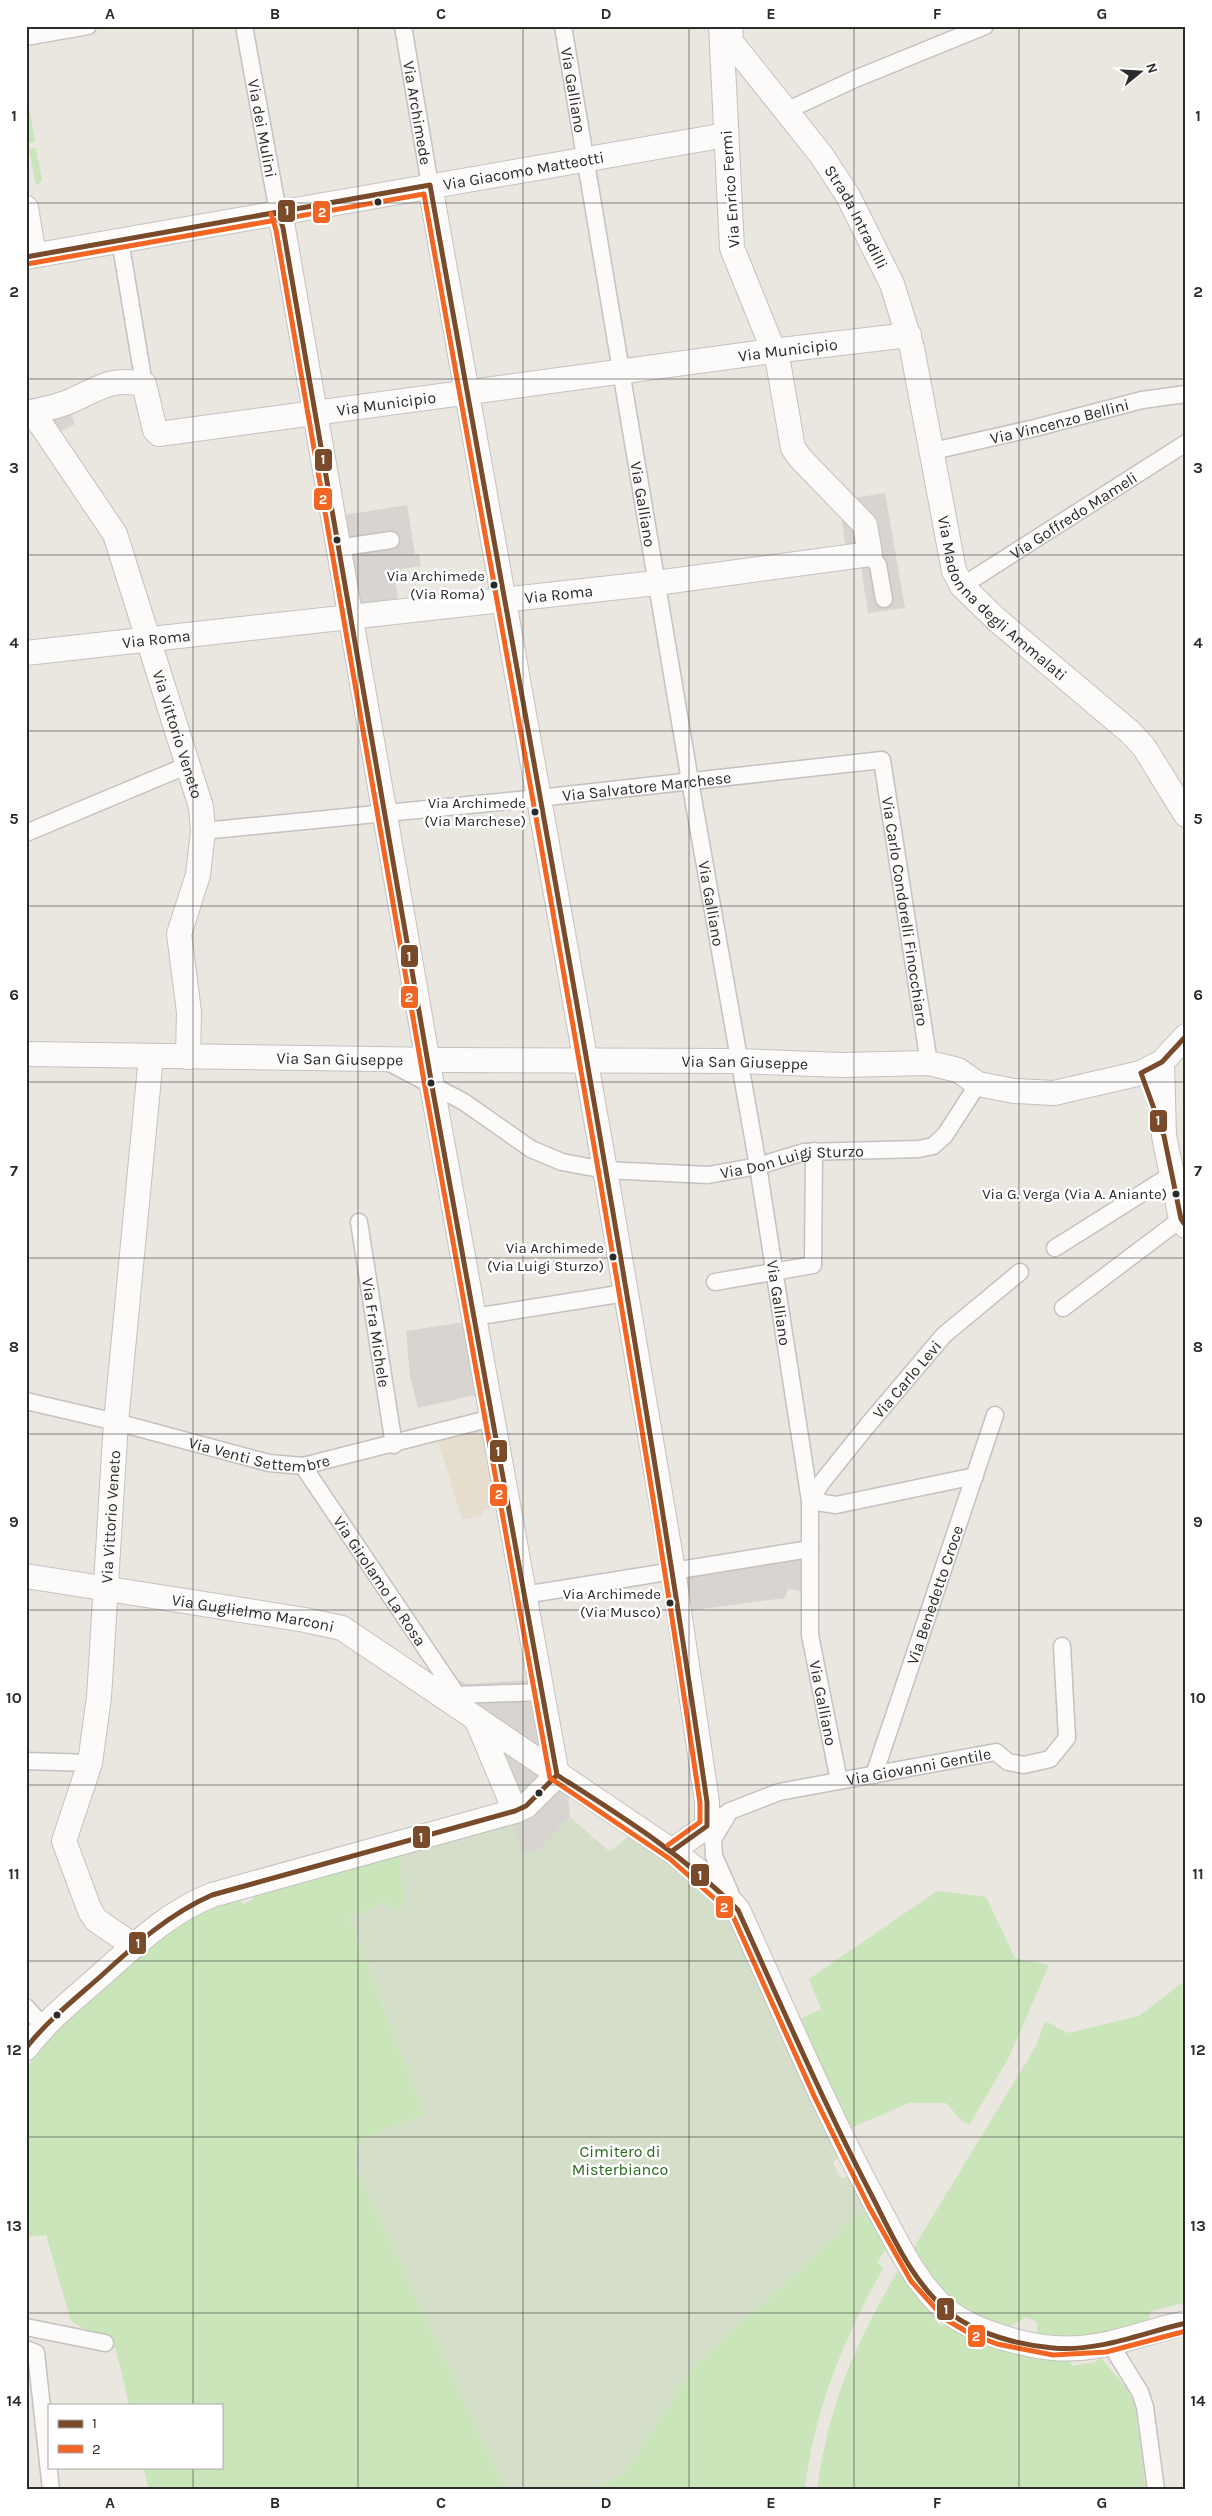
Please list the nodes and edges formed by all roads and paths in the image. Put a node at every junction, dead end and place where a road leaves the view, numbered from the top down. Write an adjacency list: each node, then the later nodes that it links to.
1 (88, 26): 8 (street)
2 (244, 26): 14 (street, Via dei Mulini)
3 (403, 26): 12 (street, Via Archimede)
4 (563, 26): 11 (street, Via Galliano)
5 (721, 26): 10 (street, Via Enrico Fermi)
6 (730, 26): 9 (street, Strada Intradilli)
7 (985, 26): 9 (street)
8 (27, 37)
9 (786, 111): 17 (street, Strada Intradilli)
10 (726, 135): 11 (street, Via Giacomo Matteotti); 18 (street, Via Enrico Fermi)
11 (586, 158): 12 (street, Via Giacomo Matteotti); 19 (street, Via Galliano)
12 (430, 185): 14 (street, Via Giacomo Matteotti); 21 (street, Via Archimede)
13 (26, 208): 16 (street)
14 (278, 212): 15 (street, Via Giacomo Matteotti); 24 (street, Via dei Mulini)
15 (120, 240): 16 (street, Via Giacomo Matteotti); 20 (street)
16 (30, 256)
17 (909, 335): 18 (street, Via Municipio); 26 (street, Via Madonna degli Ammalati)
18 (773, 351): 19 (street, Via Municipio); 29 (street, Via Enrico Fermi)
19 (622, 372): 21 (street, Via Municipio); 30 (street, Via Galliano)
20 (144, 384): 23 (street); 24 (street, Via Municipio)
21 (468, 392): 24 (street, Via Municipio); 32 (street, Via Archimede)
22 (1186, 394): 26 (street, Via Vincenzo Bellini)
23 (27, 412): 35 (street, Via Vittorio Veneto)
24 (314, 413): 28 (street, Via dei Mulini)
25 (1186, 443): 31 (street, Via Goffredo Mameli)
26 (933, 451): 31 (street, Via Madonna degli Ammalati)
27 (391, 540): 28 (street)
28 (337, 548): 34 (street, Via dei Mulini)
29 (862, 555): 30 (street, Via Roma); 33 (street)
30 (656, 582): 32 (street, Via Roma); 39 (street, Via Galliano)
31 (962, 586): 42 (street, Via Madonna degli Ammalati)
32 (504, 599): 34 (street, Via Roma); 40 (street, Via Archimede)
33 (884, 599)
34 (349, 616): 35 (street, Via Roma); 41 (street, Via dei Mulini)
35 (147, 640): 36 (street, Via Roma); 38 (street, Via Vittorio Veneto)
36 (26, 653)
37 (882, 760): 39 (street, Via Salvatore Marchese); 54 (street, Via Carlo Condorelli Finocchiaro)
38 (188, 765): 43 (street, Via Vittorio Veneto); 44 (street)
39 (690, 781): 40 (street, Via Salvatore Marchese); 52 (street, Via Galliano)
40 (539, 798): 41 (street, Via Salvatore Marchese); 51 (street, Via Archimede)
41 (386, 812): 43 (street, Via Salvatore Marchese); 50 (street, Via dei Mulini)
42 (1186, 815)
43 (204, 832): 48 (street, Via Vittorio Veneto)
44 (26, 833)
45 (1186, 1036): 53 (street)
46 (26, 1054): 47 (street, Via San Giuseppe)
47 (151, 1056): 48 (street, Via San Giuseppe); 75 (street, Via Vittorio Veneto)
48 (188, 1057): 49 (street, Via San Giuseppe)
49 (382, 1059): 50 (street, Via San Giuseppe); 57 (street, Via Don Luigi Sturzo)
50 (428, 1060): 51 (street, Via San Giuseppe); 57 (street, Via dei Mulini)
51 (584, 1060): 52 (street, Via San Giuseppe); 61 (street, Via Archimede)
52 (739, 1061): 54 (street, Via San Giuseppe); 60 (street, Via Galliano)
53 (1162, 1062): 55 (street); 58 (street)
54 (929, 1063): 56 (street, Via San Giuseppe)
55 (1141, 1073): 56 (street); 58 (street)
56 (978, 1084): 59 (street, Via Don Luigi Sturzo)
57 (432, 1086): 61 (street, Via Don Luigi Sturzo); 71 (street, Via dei Mulini)
58 (1164, 1136): 62 (street)
59 (814, 1152): 60 (street, Via Don Luigi Sturzo); 66 (street)
60 (758, 1166): 61 (street, Via Don Luigi Sturzo); 66 (street, Via Galliano)
61 (605, 1170): 69 (street, Via Archimede)
62 (1171, 1174): 64 (street); 65 (street)
63 (359, 1222): 76 (street, Via Fra Michele)
64 (1183, 1223): 70 (street)
65 (1055, 1248)
66 (774, 1272): 68 (street); 79 (street, Via Galliano)
67 (1020, 1272): 79 (street, Via Carlo Levi)
68 (715, 1282)
69 (625, 1293): 71 (street); 81 (street, Via Archimede)
70 (1063, 1308)
71 (474, 1317): 74 (street, Via dei Mulini)
72 (26, 1401): 75 (street, Via Venti Settembre)
73 (995, 1415): 78 (street, Via Benedetto Croce)
74 (492, 1418): 76 (street, Via Venti Settembre); 84 (street, Via dei Mulini)
75 (116, 1422): 77 (street, Via Venti Settembre); 83 (street, Via Vittorio Veneto)
76 (394, 1445): 77 (street, Via Venti Settembre)
77 (303, 1466): 87 (street, Via Girolamo La Rosa)
78 (975, 1476): 79 (street); 90 (street, Via Benedetto Croce)
79 (810, 1501): 80 (street, Via Galliano)
80 (810, 1549): 81 (street); 92 (street, Via Galliano)
81 (673, 1570): 84 (street); 93 (street, Via Archimede)
82 (26, 1576): 83 (street, Via Guglielmo Marconi)
83 (106, 1588): 87 (street, Via Guglielmo Marconi); 89 (street, Via Vittorio Veneto)
84 (524, 1595): 86 (street, Via dei Mulini)
85 (1062, 1646): 90 (street, Via Giovanni Gentile)
86 (540, 1684): 87 (street); 91 (street, Via dei Mulini)
87 (463, 1706): 91 (street, Via Guglielmo Marconi); 95 (street)
88 (26, 1762): 89 (street)
89 (90, 1763): 100 (street, Via Vittorio Veneto)
90 (874, 1774): 92 (street, Via Giovanni Gentile)
91 (562, 1778): 95 (street); 97 (street, Via Guglielmo Marconi)
92 (839, 1781): 94 (street, Via Giovanni Gentile)
93 (706, 1799): 94 (street); 96 (street, Via Archimede)
94 (730, 1811): 96 (street, Via Giovanni Gentile)
95 (511, 1812): 100 (street)
96 (710, 1832): 97 (street); 98 (street, Via Giovanni Gentile); 99 (street)
97 (672, 1851): 98 (street, Via Guglielmo Marconi)
98 (691, 1865): 99 (street, Via Guglielmo Marconi)
99 (738, 1910): 107 (street, Via Guglielmo Marconi)
100 (134, 1946): 102 (street)
101 (26, 2007): 102 (street)
102 (43, 2026): 103 (street)
103 (26, 2048)
104 (1186, 2322): 107 (street, Via Guglielmo Marconi)
105 (26, 2327): 106 (street)
106 (105, 2343)
107 (1111, 2345): 112 (street)
108 (26, 2349): 109 (street)
109 (48, 2463)
110 (49, 2468): 111 (street)
111 (51, 2490)
112 (1156, 2490)

